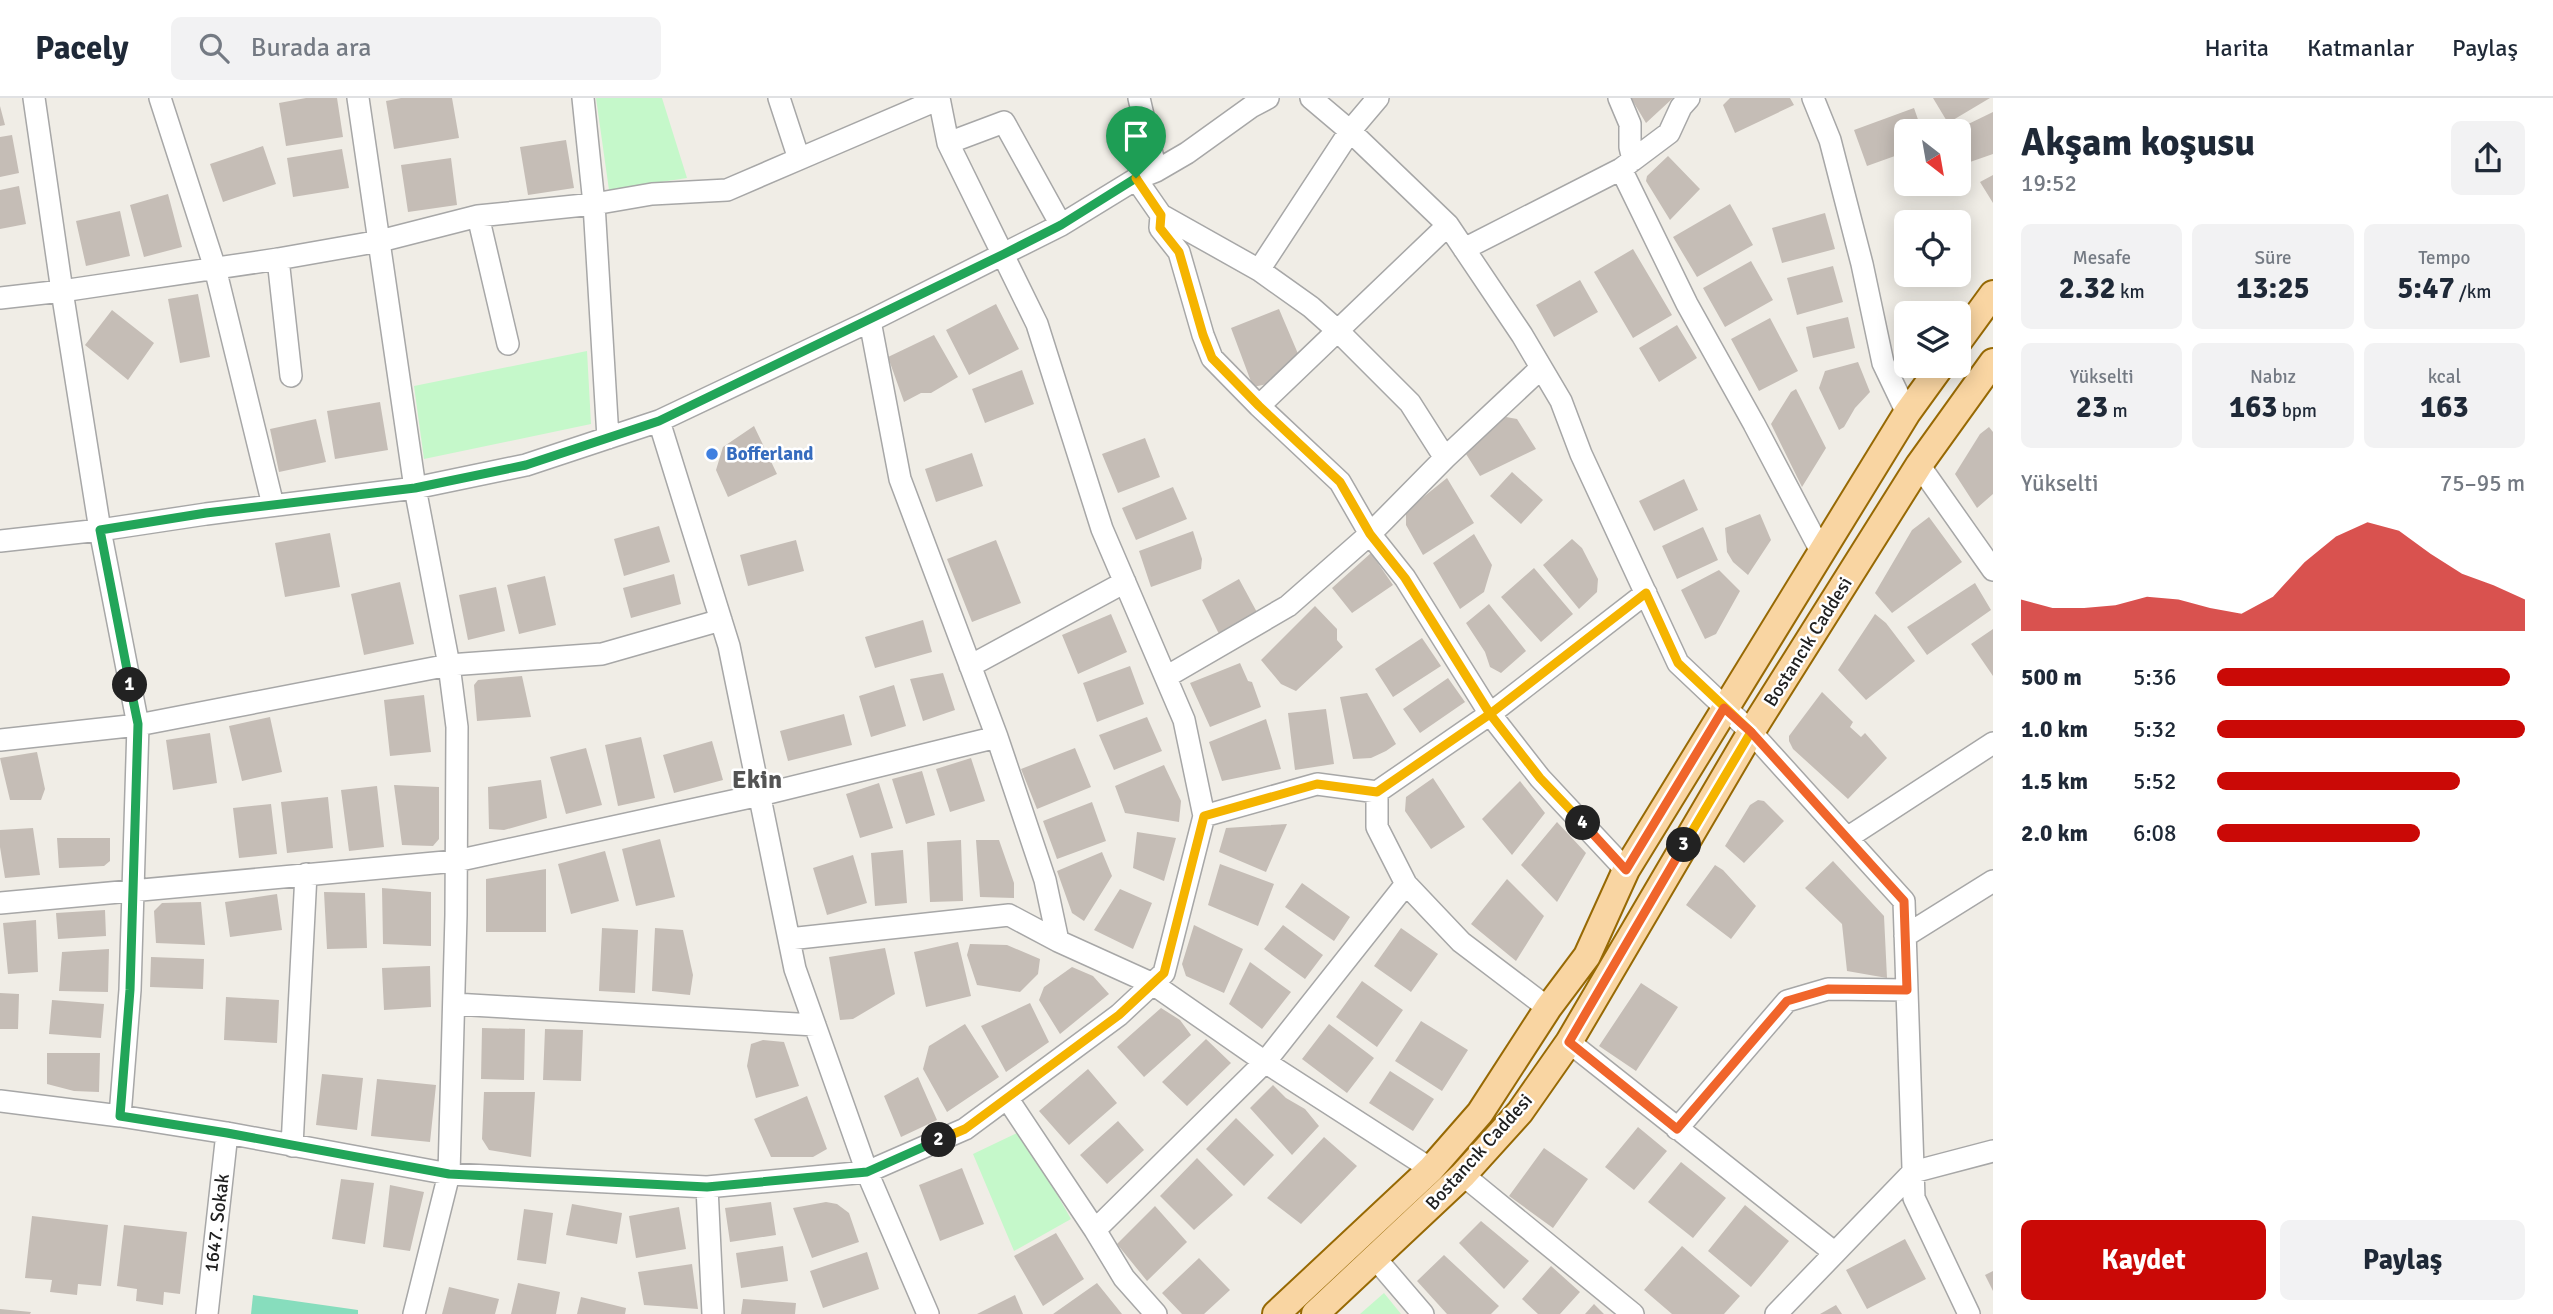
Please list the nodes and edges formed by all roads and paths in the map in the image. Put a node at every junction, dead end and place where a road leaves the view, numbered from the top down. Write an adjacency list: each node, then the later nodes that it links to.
1 (34, 98): 30 (street)
2 (160, 98): 28 (street)
3 (358, 98): 24 (street)
4 (583, 98): 19 (street)
5 (779, 98): 16 (street)
6 (939, 98): 15 (street); 16 (street)
7 (1139, 98): 18 (street)
8 (1268, 98): 18 (street)
9 (1311, 98): 14 (street)
10 (1378, 98): 14 (street)
11 (1619, 98): 17 (street)
12 (1689, 98): 17 (street)
13 (1813, 98): 42 (street)
14 (1350, 131): 23 (street); 29 (street)
15 (948, 142): 22 (street); 26 (street)
16 (799, 159): 19 (street)
17 (1627, 165): 25 (street); 52 (street)
18 (1146, 175): 20 (street); 22 (street)
19 (594, 204): 21 (street); 44 (street)
20 (1161, 215): 29 (street); 41 (street)
21 (478, 216): 24 (street); 36 (street)
22 (1061, 225): 26 (street)
23 (1448, 225): 25 (street); 35 (street)
24 (380, 241): 27 (street); 47 (street)
25 (1464, 248): 38 (street)
26 (1004, 254): 33 (street); 54 (street)
27 (278, 259): 28 (street); 39 (street)
28 (215, 268): 30 (street); 48 (street)
29 (1259, 270): 35 (street)
30 (62, 291): 32 (street); 49 (street)
31 (1993, 294): 34 (main road)
32 (0, 298)
33 (870, 321): 43 (street); 58 (street)
34 (1971, 324)
35 (1338, 331): 41 (street); 45 (street)
36 (508, 344)
37 (1993, 362): 46 (main road, Bostancık Caddesi)
38 (1541, 368): 45 (street); 55 (street)
39 (291, 376)
40 (1932, 378): 42 (main road, Bostancık Caddesi)
41 (1259, 406): 50 (street)
42 (1907, 413): 52 (main road, Bostancık Caddesi)
43 (659, 421): 44 (street); 56 (street)
44 (608, 438): 47 (street)
45 (1445, 458): 50 (street)
46 (1919, 465): 53 (street); 63 (main road, Bostancık Caddesi)
47 (415, 488): 48 (street); 57 (street)
48 (273, 505): 49 (street)
49 (100, 530): 51 (street); 62 (street)
50 (1370, 534): 59 (street); 61 (street)
51 (0, 541)
52 (1822, 553): 60 (main road, Bostancık Caddesi)
53 (1993, 570)
54 (1125, 582): 58 (street); 59 (street)
55 (1646, 593): 60 (street); 61 (street)
56 (721, 620): 57 (street); 68 (street)
57 (449, 665): 62 (street); 71 (street)
58 (970, 666): 64 (street)
59 (1166, 677): 69 (street)
60 (1724, 708): 63 (street); 72 (main road, Bostancık Caddesi)
61 (1490, 714): 67 (street); 72 (street)
62 (138, 724): 65 (street); 76 (street)
63 (1751, 732): 70 (street); 86 (main road, Bostancık Caddesi)
64 (997, 737): 68 (street); 80 (street)
65 (0, 740)
66 (1993, 743): 70 (street)
67 (1377, 792): 69 (street); 75 (street)
68 (760, 795): 71 (street); 79 (street)
69 (1204, 816): 81 (street)
70 (1847, 838): 78 (street)
71 (456, 861): 73 (street); 83 (street)
72 (1626, 870): 84 (main road, Bostancık Caddesi)
73 (306, 874): 76 (street); 93 (street)
74 (1993, 881): 78 (street)
75 (1406, 884): 84 (street); 87 (street)
76 (133, 890): 77 (street); 90 (street)
77 (0, 903)
78 (1905, 936): 82 (street)
79 (789, 939): 80 (street); 85 (street)
80 (1058, 941): 81 (street)
81 (1153, 984): 87 (street); 88 (street)
82 (1907, 990): 91 (street); 97 (street)
83 (454, 1004): 85 (street); 98 (street)
84 (1548, 1008): 95 (main road, Bostancık Caddesi)
85 (815, 1025): 96 (street)
86 (1569, 1042): 91 (street); 99 (main road, Bostancık Caddesi)
87 (1265, 1062): 95 (street); 101 (street)
88 (1007, 1098): 96 (street); 101 (street)
89 (0, 1101): 90 (street)
90 (120, 1116): 92 (street)
91 (1677, 1129): 102 (street)
92 (227, 1133): 93 (street); 104 (street, 1647. Sokak)
93 (292, 1146): 98 (street)
94 (1993, 1151): 97 (street)
95 (1431, 1169): 109 (main road, Bostancık Caddesi)
96 (867, 1172): 100 (street); 107 (street)
97 (1913, 1172): 102 (street); 114 (street)
98 (449, 1174): 100 (street); 105 (street)
99 (1463, 1175): 103 (main road, Bostancık Caddesi); 112 (street)
100 (707, 1187): 106 (street)
101 (1095, 1230): 108 (street)
102 (1835, 1254): 113 (street)
103 (1375, 1258): 110 (main road, Bostancık Caddesi); 111 (street)
104 (207, 1314)
105 (414, 1314)
106 (713, 1314)
107 (928, 1314)
108 (1156, 1314)
109 (1276, 1314)
110 (1315, 1314)
111 (1423, 1314)
112 (1633, 1314)
113 (1776, 1314)
114 (1969, 1314)

